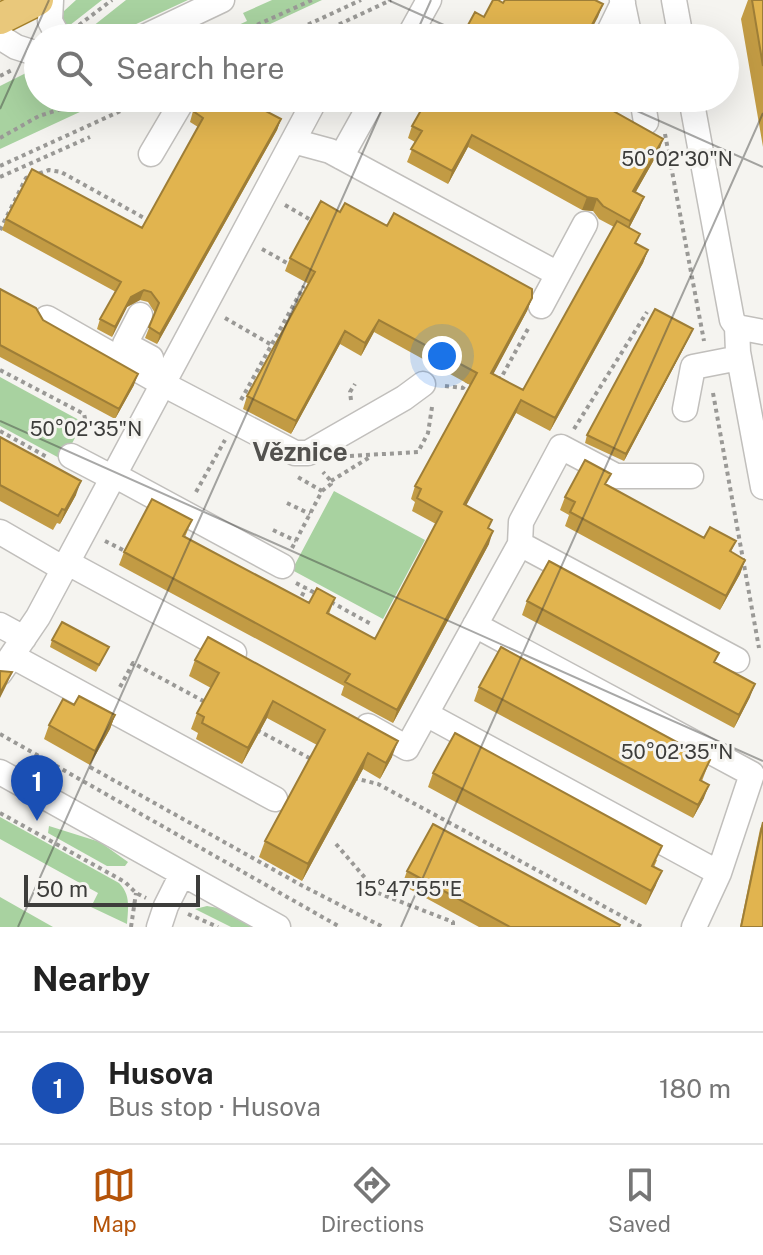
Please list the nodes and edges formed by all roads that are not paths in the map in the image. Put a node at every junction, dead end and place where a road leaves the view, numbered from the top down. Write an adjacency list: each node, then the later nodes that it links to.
1 (38, 0): 7 (main road)
2 (51, 0): 8 (street)
3 (222, 0): 9 (street)
4 (429, 0): 10 (street)
5 (674, 0): 13 (street)
6 (622, 2): 11 (street); 12 (street)
7 (0, 19)
8 (52, 24)
9 (171, 24)
10 (416, 24)
11 (612, 24)
12 (627, 24)
13 (678, 24)
14 (0, 37): 15 (street)
15 (24, 50)
16 (176, 112): 21 (street)
17 (309, 112): 20 (street)
18 (366, 112): 22 (street)
19 (694, 112): 28 (street)
20 (293, 141): 22 (street); 31 (street)
21 (151, 154)
22 (341, 157): 24 (street)
23 (585, 224): 24 (street)
24 (558, 274): 25 (street)
25 (541, 306)
26 (140, 315): 31 (street)
27 (47, 318): 31 (street)
28 (737, 327): 29 (street); 30 (street)
29 (763, 332)
30 (739, 358): 33 (street); 37 (street)
31 (167, 376): 32 (street); 36 (street)
32 (431, 389)
33 (685, 409)
34 (71, 456): 36 (street)
35 (691, 476): 39 (street)
36 (114, 477): 40 (street); 41 (street)
37 (763, 487)
38 (0, 532): 40 (street)
39 (520, 544): 43 (street); 45 (street)
40 (66, 566): 44 (street); 46 (street)
41 (282, 566)
42 (0, 625): 44 (street)
43 (475, 625): 48 (street); 51 (street)
44 (12, 655): 50 (street)
45 (749, 658)
46 (249, 661)
47 (342, 712): 48 (street)
48 (426, 714): 51 (street)
49 (0, 772): 52 (street)
50 (275, 799)
51 (719, 873): 55 (street)
52 (182, 874): 53 (street); 54 (street)
53 (162, 916)
54 (278, 927)
55 (694, 927)

